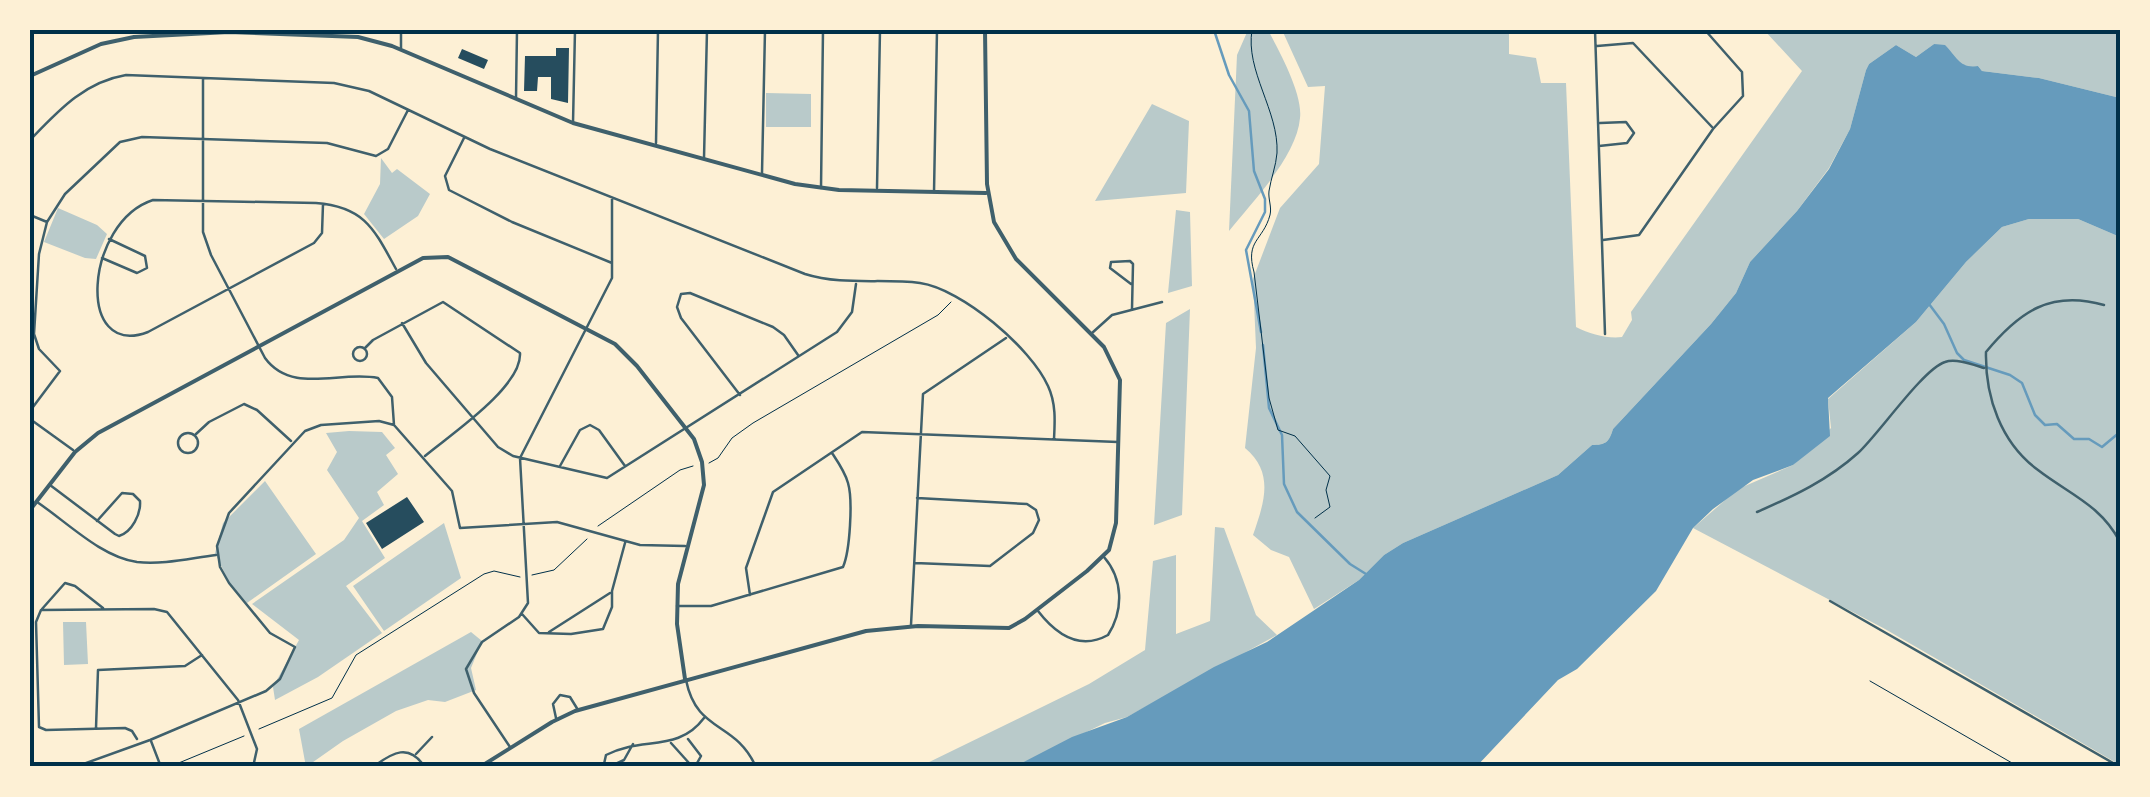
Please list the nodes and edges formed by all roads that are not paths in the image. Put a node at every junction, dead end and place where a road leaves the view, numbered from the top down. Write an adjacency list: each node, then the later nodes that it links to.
1 (401, 30): 18 (street)
2 (518, 30): 22 (street)
3 (575, 30): 25 (street)
4 (658, 30): 30 (street)
5 (707, 30): 32 (street)
6 (765, 30): 33 (street)
7 (824, 30): 34 (street)
8 (880, 30): 35 (street)
9 (937, 30): 36 (street)
10 (985, 30): 37 (street)
11 (1596, 30): 17 (street)
12 (1705, 30): 26 (street)
13 (218, 31): 14 (street); 15 (street)
14 (156, 32): 20 (street)
15 (282, 32): 16 (street)
16 (342, 33): 18 (street)
17 (1596, 46): 24 (street); 26 (street)
18 (400, 50): 22 (street)
19 (30, 67): 20 (street)
20 (32, 76)
21 (203, 78): 23 (street); 28 (street); 29 (street)
22 (516, 100): 25 (street)
23 (408, 108): 27 (street); 28 (street)
24 (1598, 123): 31 (street); 31 (street)
25 (573, 124): 30 (street)
26 (1714, 129): 44 (street)
27 (464, 136): 38 (street); 46 (street)
28 (202, 139): 39 (street); 42 (street)
29 (30, 140)
30 (656, 146): 32 (street)
31 (1599, 146): 44 (street)
32 (704, 160): 33 (street)
33 (762, 175): 34 (street)
34 (821, 189): 35 (street)
35 (877, 191): 36 (street)
36 (934, 192): 37 (street)
37 (988, 193): 56 (street)
38 (612, 198): 46 (street); 48 (street)
39 (200, 200): 40 (street); 43 (street); 50 (street)
40 (324, 204): 47 (street); 50 (street)
41 (30, 215): 42 (street)
42 (47, 222): 64 (street)
43 (109, 239): 45 (street); 45 (street)
44 (1602, 240): 57 (street)
45 (101, 257): 50 (street)
46 (613, 263): 55 (street)
47 (397, 272): 55 (street); 59 (street)
48 (856, 281): 58 (street); 61 (street)
49 (1131, 284): 49 (street); 53 (street)
50 (229, 288): 59 (street)
51 (1162, 302): 53 (street)
52 (2104, 304): 62 (street)
53 (1132, 309): 56 (street)
54 (402, 323): 60 (street); 65 (street); 65 (street)
55 (586, 329): 68 (street); 77 (street)
56 (1092, 334): 73 (street)
57 (1604, 334)
58 (1007, 337): 69 (street); 71 (street)
59 (260, 346): 67 (street); 75 (street)
60 (365, 348)
61 (799, 356): 63 (street); 63 (street)
62 (1986, 368): 85 (street); 89 (street)
63 (740, 395): 68 (street)
64 (30, 411)
65 (471, 417): 76 (street); 77 (street)
66 (30, 418): 75 (street)
67 (394, 425): 72 (street); 76 (street)
68 (687, 430): 79 (street); 90 (street)
69 (920, 432): 71 (street); 74 (street); 82 (street)
70 (196, 434): 72 (street)
71 (1054, 439): 73 (street)
72 (292, 442): 91 (street)
73 (1120, 442): 92 (street)
74 (832, 451): 95 (street); 95 (street)
75 (75, 452): 80 (street)
76 (424, 458): 87 (street)
77 (520, 458): 78 (street); 87 (street)
78 (560, 467): 79 (street); 79 (street)
79 (626, 468)
80 (49, 484): 83 (street); 86 (street)
81 (30, 498): 83 (street)
82 (917, 498): 93 (street); 93 (street)
83 (36, 502): 84 (street); 91 (street)
84 (30, 510)
85 (1757, 512)
86 (97, 521): 86 (street)
87 (524, 524): 88 (street); 101 (street)
88 (626, 541): 90 (street); 94 (street)
89 (2120, 542)
90 (686, 546): 97 (street)
91 (217, 555): 106 (street)
92 (1103, 557): 100 (street); 100 (street)
93 (914, 563): 102 (street)
94 (612, 591): 103 (street); 103 (street)
95 (750, 595): 97 (street)
96 (1830, 600): 126 (street)
97 (677, 606): 105 (street)
98 (40, 610): 99 (street); 99 (street); 110 (street)
99 (105, 610): 104 (street)
100 (1037, 610): 102 (street)
101 (522, 614): 103 (street); 117 (street)
102 (911, 626): 105 (street)
103 (548, 633)
104 (202, 655): 106 (street); 110 (street)
105 (685, 679): 107 (street); 108 (street)
106 (239, 702): 113 (street); 121 (street)
107 (578, 710): 109 (street); 109 (street)
108 (704, 718): 112 (street); 125 (street)
109 (556, 719): 117 (street)
110 (96, 729): 114 (street)
111 (432, 737): 118 (street)
112 (686, 737): 115 (street); 115 (street)
113 (150, 740): 114 (street); 120 (street)
114 (138, 742): 119 (street)
115 (670, 742): 116 (street)
116 (633, 744): 116 (street)
117 (510, 748): 124 (street)
118 (415, 754): 122 (street); 123 (street)
119 (75, 767)
120 (161, 767)
121 (253, 767)
122 (373, 767)
123 (425, 767)
124 (480, 767)
125 (756, 767)
126 (2120, 767)

